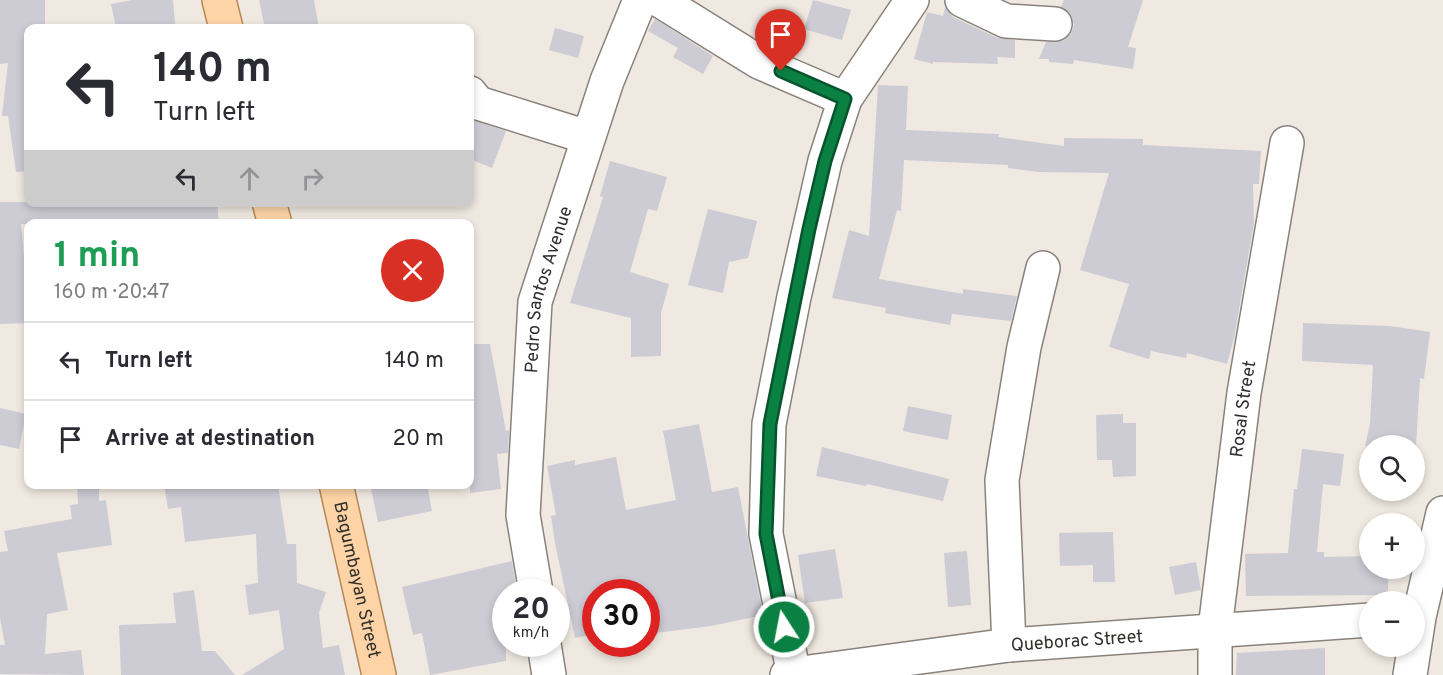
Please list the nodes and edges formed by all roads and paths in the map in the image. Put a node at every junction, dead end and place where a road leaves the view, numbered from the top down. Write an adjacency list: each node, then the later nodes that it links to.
1 (219, 0): 6 (main road)
2 (640, 0): 10 (street, Pedro Santos Avenue)
3 (659, 0): 9 (street)
4 (912, 0): 9 (street)
5 (962, 0): 7 (street)
6 (225, 24)
7 (1055, 24)
8 (474, 98): 10 (street)
9 (845, 99): 23 (street)
10 (587, 137): 15 (street, Pedro Santos Avenue)
11 (1287, 143): 18 (street, Rosal Street)
12 (1043, 268): 19 (street)
13 (337, 489): 21 (main road, Bagumbayan Street)
14 (1443, 513): 16 (street)
15 (534, 579)
16 (1426, 617): 25 (street)
17 (1359, 621): 18 (street, Queborac Street)
18 (1215, 629): 19 (street, Queborac Street); 24 (street, Rosal Street)
19 (1009, 645): 23 (street, Queborac Street)
20 (546, 657): 22 (street)
21 (380, 675)
22 (549, 675)
23 (792, 675)
24 (1215, 675)
25 (1410, 675)

